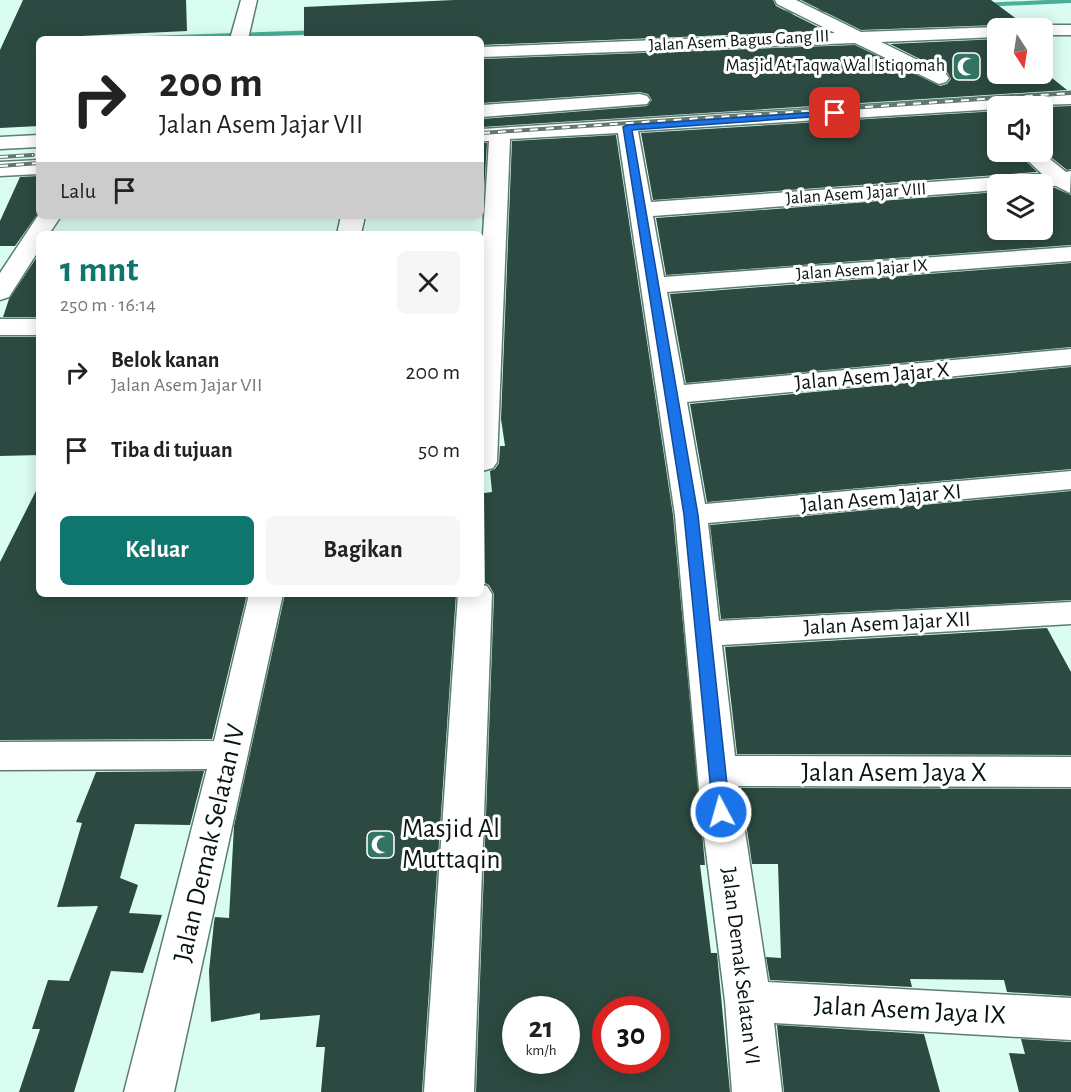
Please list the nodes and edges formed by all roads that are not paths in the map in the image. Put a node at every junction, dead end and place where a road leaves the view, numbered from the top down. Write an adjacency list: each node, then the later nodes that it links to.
1 (268, 0): 3 (street)
2 (783, 0): 8 (street)
3 (248, 1): 7 (street)
4 (1053, 30): 5 (street)
5 (1071, 30)
6 (987, 32): 8 (street, Jalan Asem Bagus Gang III)
7 (240, 34)
8 (855, 36): 9 (street, Jalan Asem Bagus Gang III); 10 (street)
9 (484, 52)
10 (939, 78)
11 (1071, 98): 12 (street)
12 (974, 104): 14 (street); 15 (street)
13 (484, 111): 14 (street)
14 (634, 114): 16 (street); 23 (street, Jalan Demak Selatan VI)
15 (987, 115)
16 (491, 135): 31 (street)
17 (36, 141): 18 (street)
18 (0, 143)
19 (1042, 162): 22 (street)
20 (36, 167): 21 (street)
21 (0, 169)
22 (1068, 181): 23 (street, Jalan Asem Jajar VIII)
23 (640, 210): 26 (street, Jalan Demak Selatan VI)
24 (36, 236): 27 (street)
25 (1071, 254): 26 (street, Jalan Asem Jajar IX)
26 (653, 285): 32 (street, Jalan Demak Selatan VI)
27 (0, 292)
28 (0, 327): 29 (street)
29 (36, 327)
30 (1071, 357): 32 (street, Jalan Asem Jajar X)
31 (484, 389)
32 (672, 395): 34 (street, Jalan Demak Selatan VI)
33 (1071, 480): 34 (street, Jalan Asem Jajar XI)
34 (691, 515): 38 (street, Jalan Demak Selatan VI)
35 (265, 597): 39 (street, Jalan Demak Selatan IV)
36 (475, 597): 46 (street)
37 (1071, 613): 38 (street, Jalan Asem Jajar XII)
38 (703, 634): 41 (street, Jalan Demak Selatan VI)
39 (230, 755): 40 (street); 45 (street, Jalan Demak Selatan IV)
40 (0, 756)
41 (717, 771): 42 (street, Jalan Asem Jaya X); 43 (street, Jalan Demak Selatan VI)
42 (1071, 772)
43 (748, 1001): 44 (street, Jalan Asem Jaya IX); 47 (street, Jalan Demak Selatan VI)
44 (1071, 1019)
45 (149, 1092)
46 (449, 1092)
47 (757, 1092)

